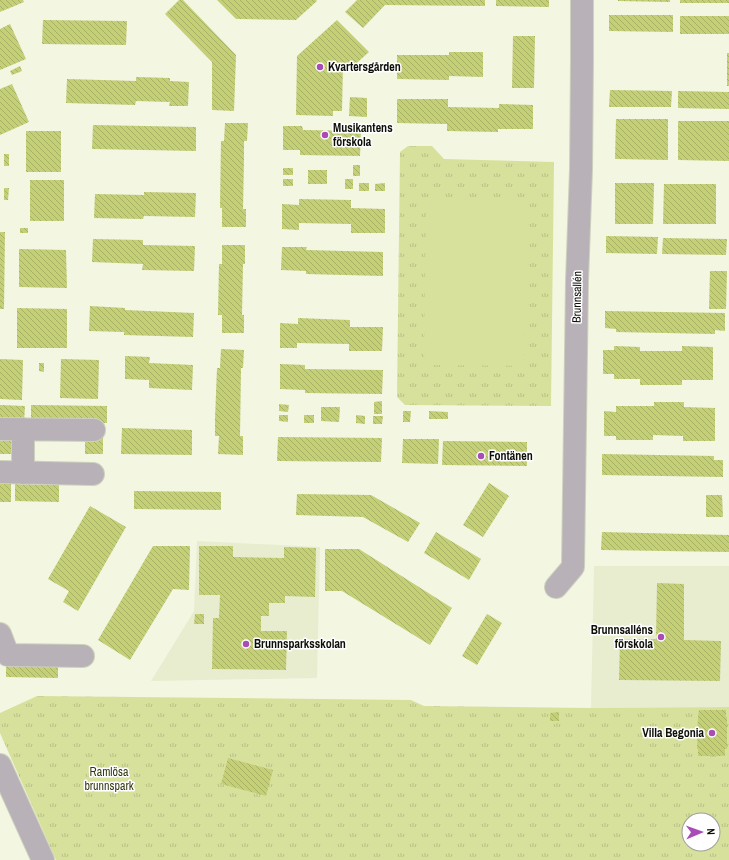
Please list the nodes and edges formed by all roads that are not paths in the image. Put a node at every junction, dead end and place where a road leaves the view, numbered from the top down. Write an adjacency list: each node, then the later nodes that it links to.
1 (582, 0): 8 (street, Brunnsallén)
2 (0, 429): 3 (street)
3 (23, 429): 4 (street); 6 (street)
4 (94, 430)
5 (0, 472): 6 (street)
6 (23, 473): 7 (street)
7 (93, 474)
8 (556, 587)
9 (0, 634): 10 (street)
10 (83, 656)
11 (0, 765): 12 (street)
12 (43, 860)

